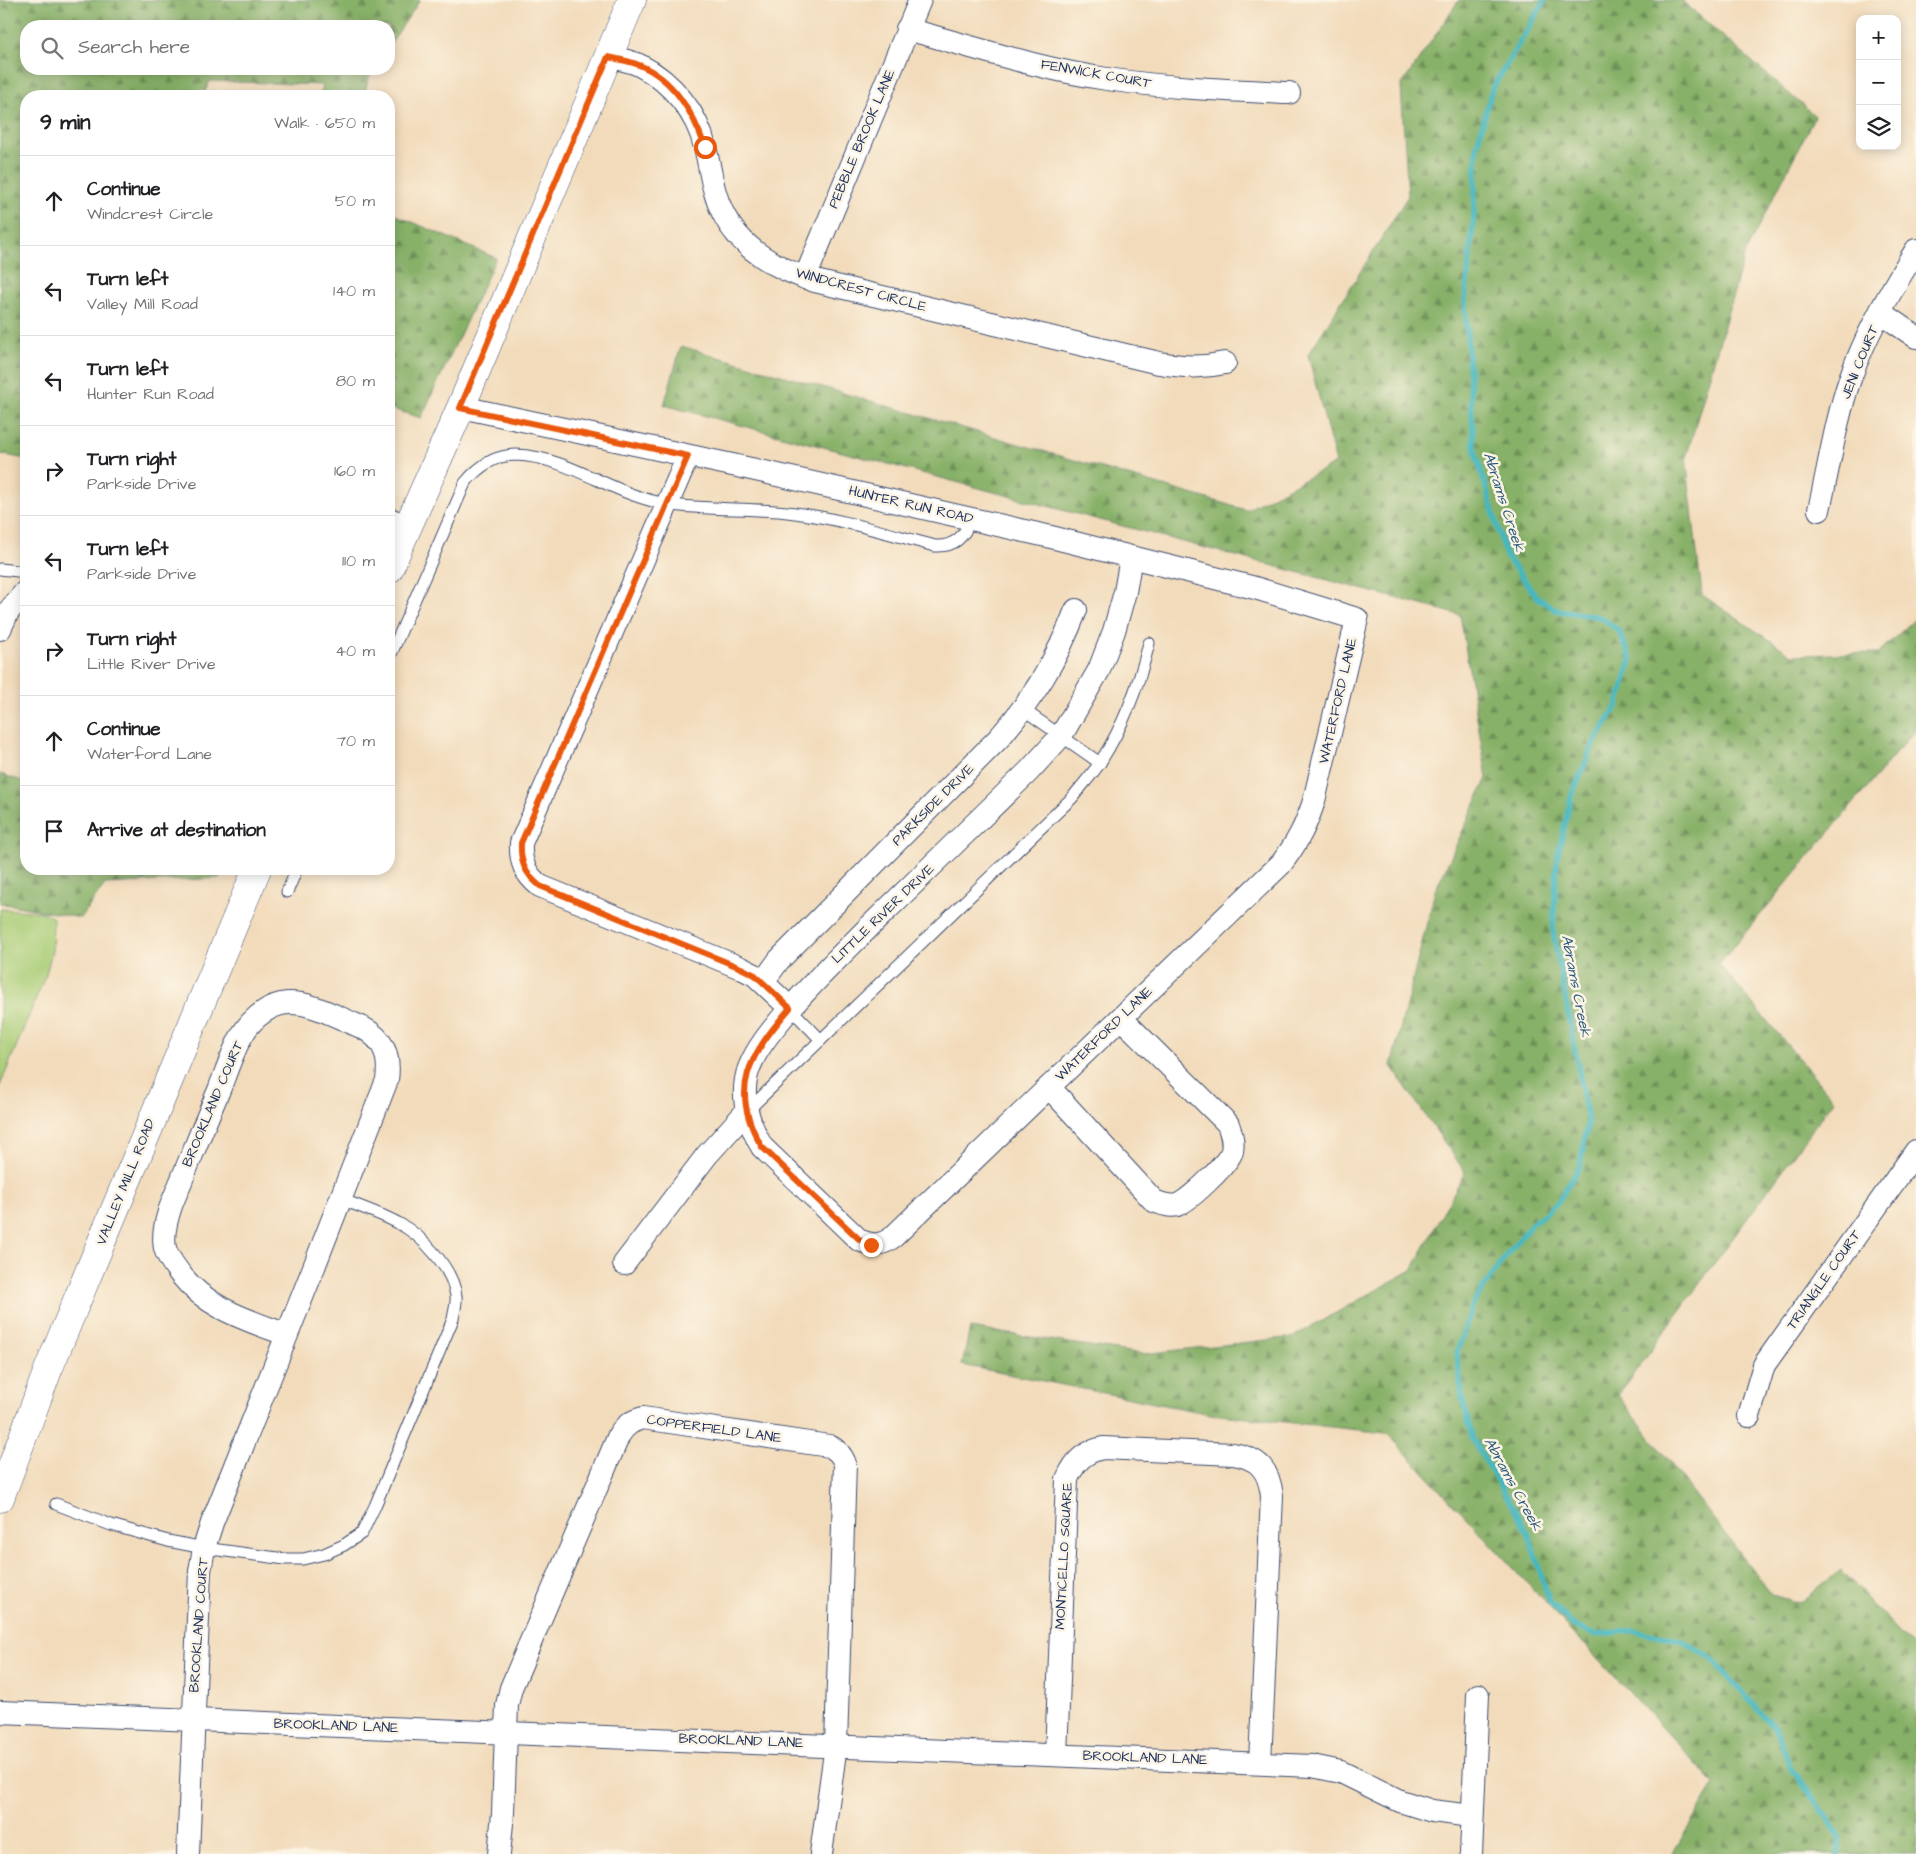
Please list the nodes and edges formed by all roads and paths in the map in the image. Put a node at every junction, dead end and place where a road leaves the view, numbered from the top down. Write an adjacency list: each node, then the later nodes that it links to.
1 (632, 0): 4 (street)
2 (920, 0): 3 (street, PEBBLE BROOK LANE)
3 (907, 29): 5 (street, FENWICK COURT); 7 (street, PEBBLE BROOK LANE)
4 (608, 57): 7 (street, WINDCREST CIRCLE); 11 (street)
5 (1289, 93)
6 (1916, 250): 8 (street, JENI COURT)
7 (805, 278): 10 (street, WINDCREST CIRCLE)
8 (1881, 313): 9 (street); 14 (street, JENI COURT)
9 (1916, 336)
10 (1226, 363)
11 (460, 408): 12 (street, HUNTER RUN ROAD); 16 (street)
12 (688, 456): 13 (street); 15 (street, HUNTER RUN ROAD)
13 (668, 505): 15 (lane); 26 (lane); 33 (street)
14 (1819, 510)
15 (970, 519): 18 (street, HUNTER RUN ROAD)
16 (398, 522): 17 (street)
17 (395, 538)
18 (1131, 557): 23 (street, HUNTER RUN ROAD); 28 (street, LITTLE RIVER DRIVE)
19 (0, 569): 20 (lane)
20 (20, 571)
21 (20, 598): 24 (street)
22 (1076, 610): 27 (street, PARKSIDE DRIVE)
23 (1357, 619): 35 (street, WATERFORD LANE)
24 (0, 629)
25 (1149, 643): 29 (lane)
26 (395, 645)
27 (1024, 710): 28 (lane); 33 (street, PARKSIDE DRIVE)
28 (1061, 736): 29 (lane); 34 (street, LITTLE RIVER DRIVE)
29 (1100, 763): 36 (lane)
30 (255, 875): 44 (street, VALLEY MILL ROAD)
31 (294, 875): 32 (lane)
32 (286, 892)
33 (763, 982): 34 (street)
34 (790, 1008): 36 (lane); 38 (street, LITTLE RIVER DRIVE)
35 (1121, 1018): 37 (street, WATERFORD LANE); 37 (street)
36 (821, 1040): 38 (lane)
37 (1049, 1087): 38 (street, WATERFORD LANE)
38 (746, 1112): 41 (street)
39 (1916, 1151): 43 (street, TRIANGLE COURT)
40 (342, 1199): 42 (street, BROOKLAND COURT); 42 (street, BROOKLAND COURT); 46 (lane)
41 (624, 1264)
42 (287, 1335): 46 (street, BROOKLAND COURT)
43 (1749, 1416)
44 (0, 1498)
45 (56, 1504): 46 (lane)
46 (204, 1548): 49 (street, BROOKLAND COURT)
47 (1478, 1695): 54 (street)
48 (0, 1712): 49 (street, BROOKLAND LANE)
49 (192, 1721): 50 (street, BROOKLAND LANE); 55 (street, BROOKLAND COURT)
50 (506, 1732): 51 (street, BROOKLAND LANE); 51 (street, COPPERFIELD LANE); 56 (street)
51 (836, 1745): 52 (street, BROOKLAND LANE); 57 (street)
52 (1056, 1755): 53 (street, BROOKLAND LANE); 53 (street, MONTICELLO SQUARE)
53 (1260, 1763): 54 (street, BROOKLAND LANE)
54 (1472, 1816): 58 (street)
55 (188, 1854)
56 (499, 1854)
57 (821, 1854)
58 (1471, 1854)

